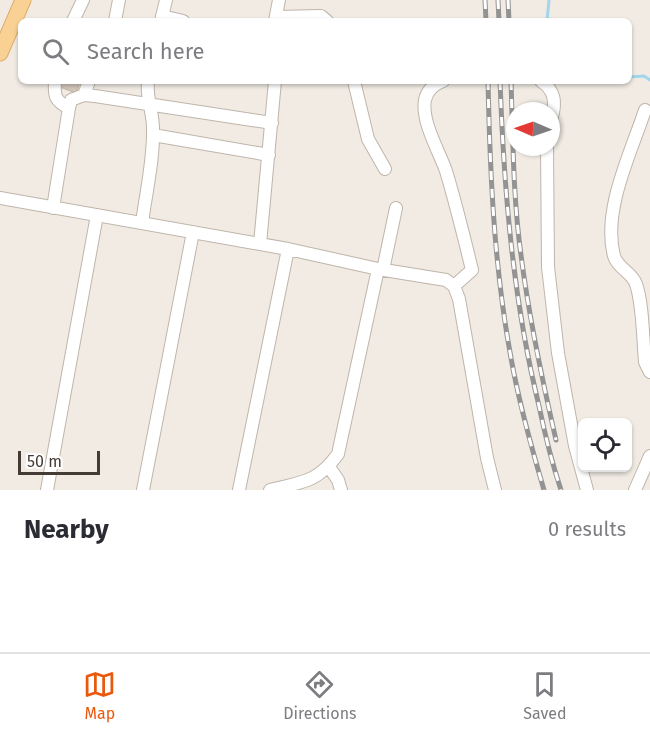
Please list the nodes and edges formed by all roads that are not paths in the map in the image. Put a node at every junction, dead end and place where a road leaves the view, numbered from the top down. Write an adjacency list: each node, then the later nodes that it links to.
1 (23, 0): 12 (main road)
2 (83, 0): 6 (street)
3 (119, 0): 7 (street)
4 (166, 0): 8 (street)
5 (279, 0): 9 (street)
6 (74, 18)
7 (116, 18)
8 (161, 18)
9 (276, 18)
10 (291, 18): 11 (street)
11 (323, 18)
12 (0, 53)
13 (55, 84): 23 (street)
14 (88, 84): 20 (street)
15 (148, 84): 22 (street)
16 (275, 84): 25 (street)
17 (355, 84): 29 (street)
18 (436, 84): 39 (street)
19 (544, 84): 21 (street)
20 (84, 95): 22 (street); 23 (street)
21 (554, 102)
22 (148, 104): 25 (street); 26 (street)
23 (69, 108): 31 (street)
24 (645, 110): 40 (street)
25 (272, 123): 27 (street)
26 (153, 135): 27 (street); 34 (street)
27 (269, 155): 36 (street)
28 (547, 156): 49 (street)
29 (385, 169)
30 (0, 198): 31 (street)
31 (53, 208): 33 (street)
32 (396, 208): 38 (street)
33 (97, 215): 34 (street); 43 (street)
34 (142, 223): 35 (street)
35 (193, 232): 36 (street); 44 (street)
36 (260, 244): 37 (street)
37 (288, 249): 38 (street); 45 (street)
38 (380, 269): 39 (street); 42 (street)
39 (454, 286): 48 (street)
40 (650, 372)
41 (650, 456): 50 (street)
42 (329, 467): 46 (street); 47 (street)
43 (47, 490)
44 (142, 490)
45 (239, 490)
46 (270, 490)
47 (341, 490)
48 (495, 490)
49 (587, 490)
50 (635, 490)

